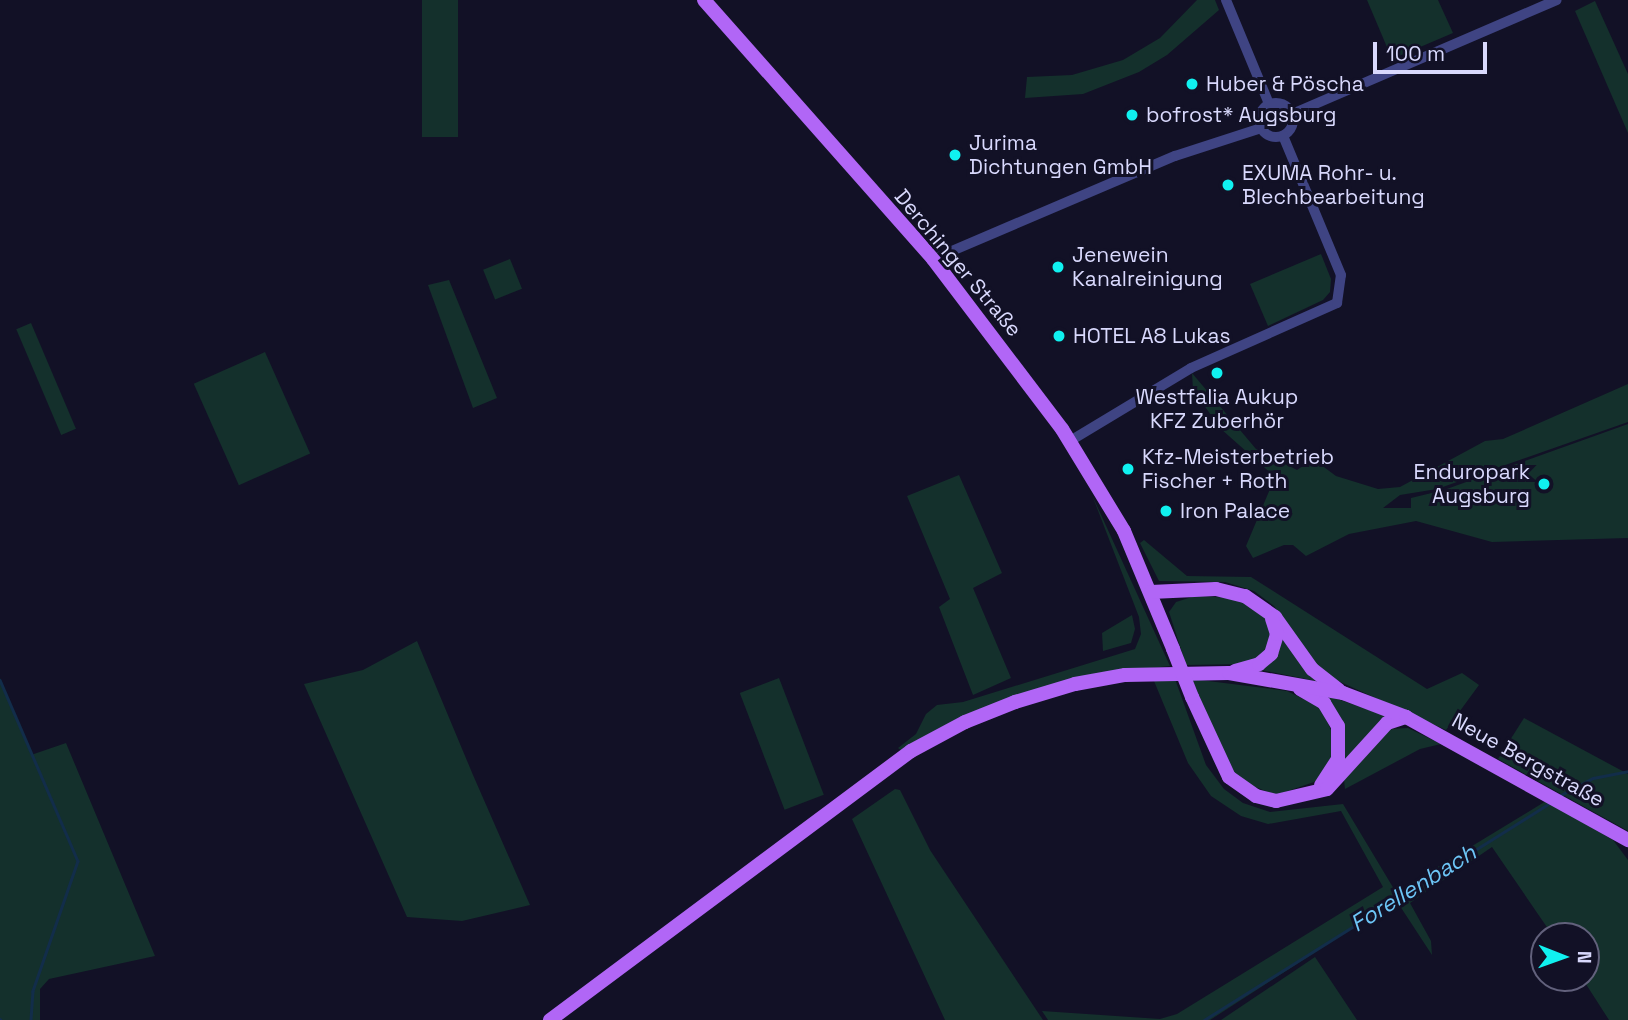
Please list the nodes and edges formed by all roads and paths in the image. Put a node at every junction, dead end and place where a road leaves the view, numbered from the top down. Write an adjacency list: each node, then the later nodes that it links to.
1 (704, 0): 8 (main road, Derchinger Straße)
2 (1226, 0): 4 (street)
3 (1557, 0): 5 (street)
4 (1269, 104): 5 (street); 6 (street)
5 (1292, 114): 7 (street)
6 (1261, 128): 7 (street); 8 (street)
7 (1283, 136): 9 (street)
8 (933, 260): 9 (main road, Derchinger Straße)
9 (1070, 441): 10 (main road, Derchinger Straße)
10 (1153, 599): 11 (main road); 16 (main road, Derchinger Straße, bridge)
11 (1268, 612): 12 (main road); 14 (main road)
12 (1229, 673): 13 (main road); 18 (main road)
13 (1287, 682): 14 (main road); 16 (main road)
14 (1343, 693): 15 (main road, Neue Bergstraße)
15 (1406, 717): 16 (main road); 17 (main road, Neue Bergstraße)
16 (1334, 778)
17 (1628, 840)
18 (550, 1020)

